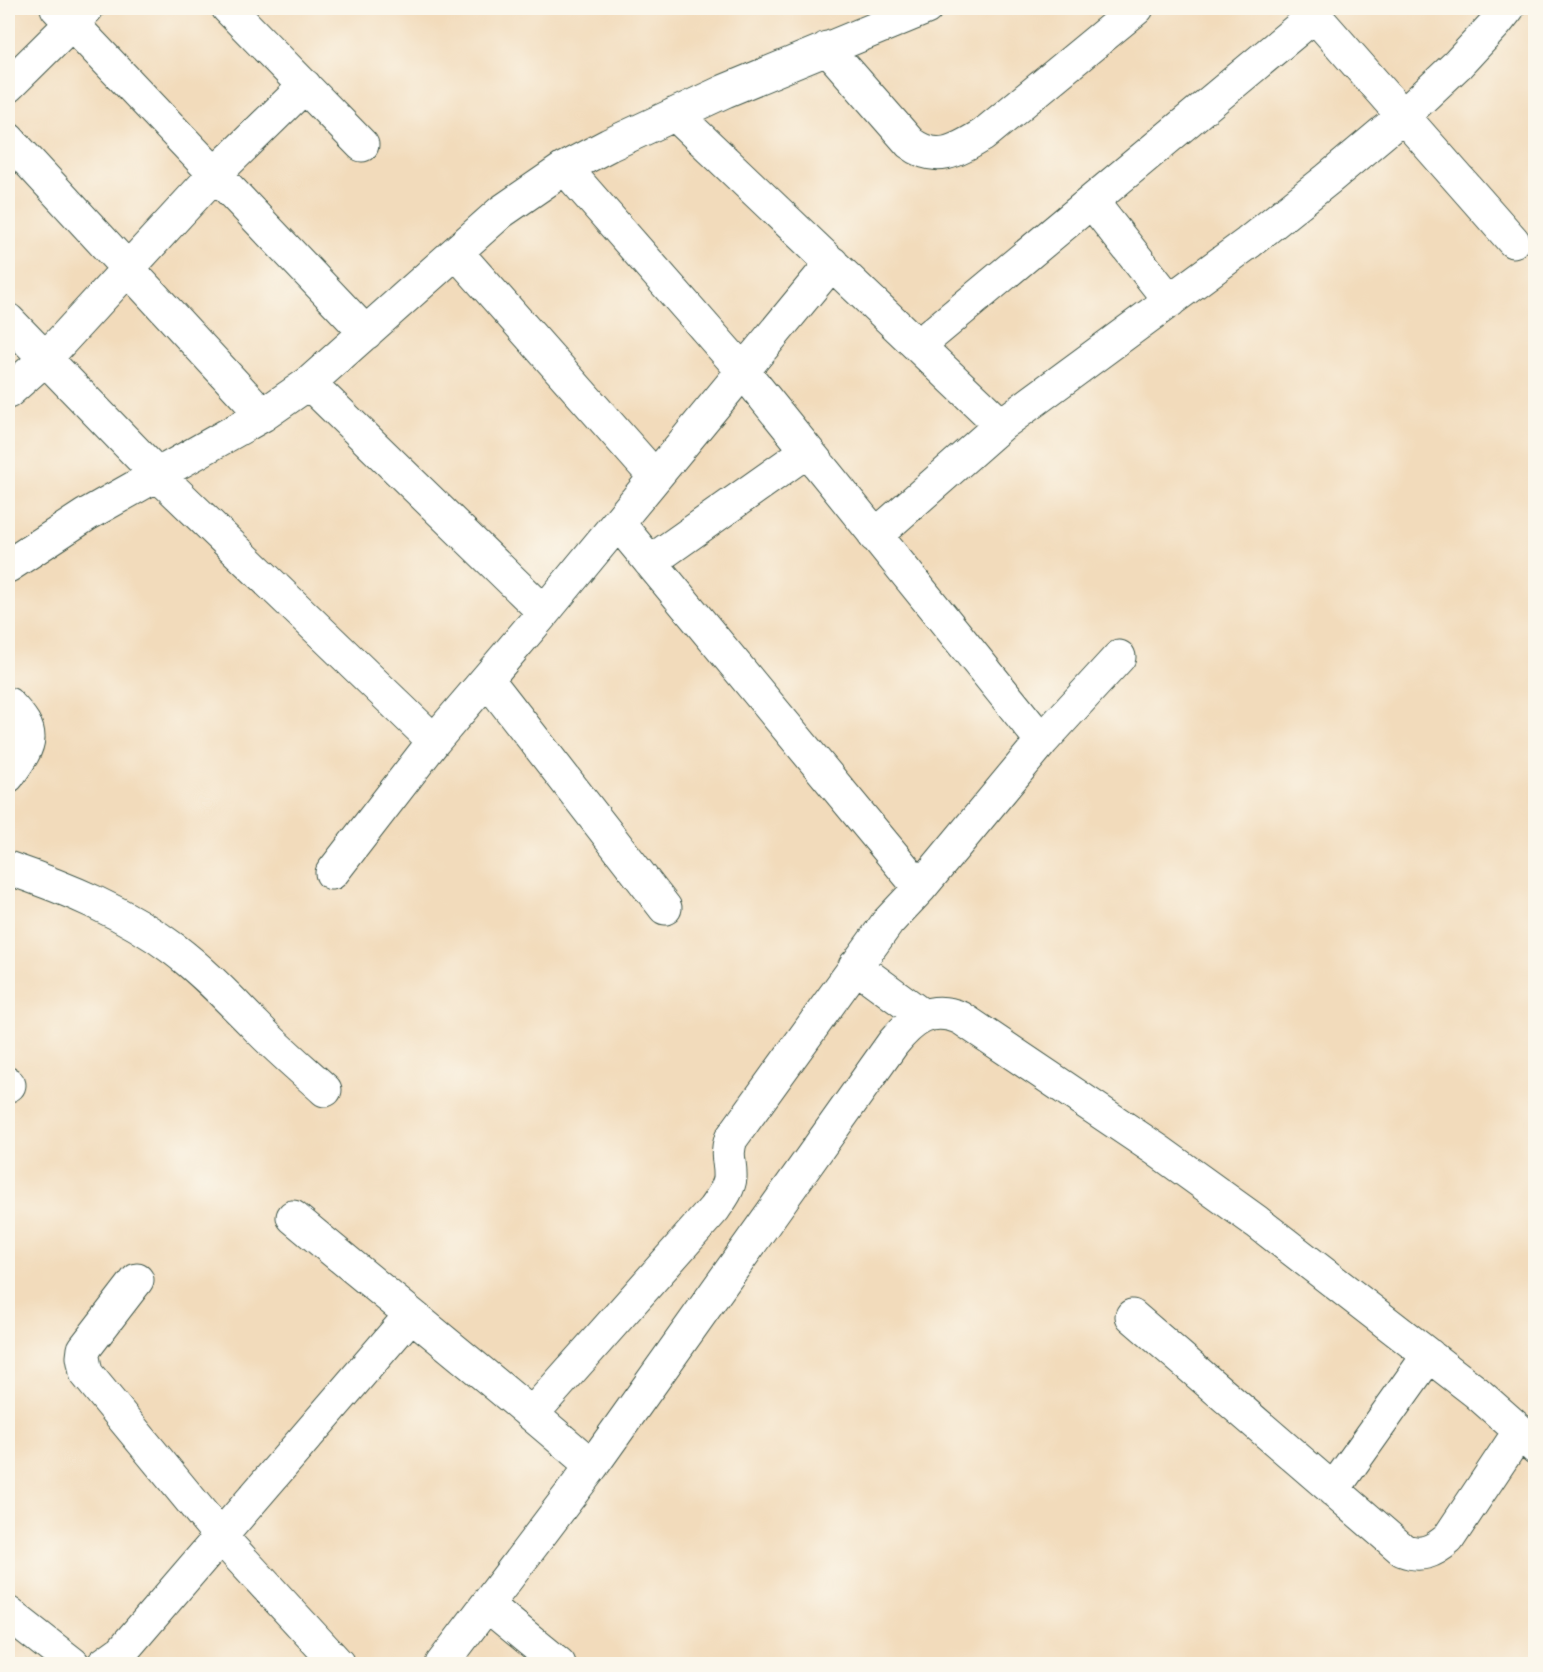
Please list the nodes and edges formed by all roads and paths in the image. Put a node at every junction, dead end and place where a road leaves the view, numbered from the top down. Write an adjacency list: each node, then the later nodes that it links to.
1 (228, 8): 9 (street)
2 (926, 8): 7 (street)
3 (1137, 8): 7 (street)
4 (1508, 8): 11 (street)
5 (1311, 11): 11 (street); 16 (street)
6 (72, 13): 8 (street); 15 (street)
7 (827, 48): 10 (street)
8 (8, 86)
9 (305, 86): 13 (street); 15 (street)
10 (675, 114): 14 (street); 19 (street)
11 (1403, 116): 17 (street); 21 (street)
12 (8, 139): 20 (street)
13 (362, 145)
14 (564, 168): 18 (street); 26 (street)
15 (215, 174): 20 (street); 23 (street)
16 (1092, 202): 21 (street); 24 (street)
17 (1513, 241)
18 (457, 253): 23 (street); 33 (street)
19 (832, 263): 24 (street); 26 (street)
20 (127, 268): 25 (street); 29 (street)
21 (1170, 301): 30 (street)
22 (8, 320): 25 (street)
23 (366, 333): 27 (street)
24 (918, 346): 30 (street)
25 (44, 360): 28 (street); 32 (street)
26 (743, 371): 31 (street); 33 (street)
27 (309, 383): 29 (street); 38 (street)
28 (8, 392)
29 (263, 415): 32 (street)
30 (1001, 425): 35 (street)
31 (807, 451): 35 (street); 36 (street)
32 (158, 475): 37 (street); 42 (street)
33 (655, 477): 34 (street)
34 (618, 523): 36 (street); 38 (street)
35 (874, 536): 43 (street)
36 (650, 562): 47 (street)
37 (8, 566)
38 (544, 612): 40 (street)
39 (1119, 657): 43 (street)
40 (487, 679): 42 (street); 48 (street)
41 (8, 704): 44 (street)
42 (434, 741): 46 (street)
43 (1042, 741): 47 (street)
44 (8, 776)
45 (8, 868): 51 (street)
46 (332, 873)
47 (920, 888): 49 (street)
48 (665, 908)
49 (855, 966): 50 (street); 57 (street)
50 (923, 1016): 56 (street); 59 (street)
51 (325, 1090)
52 (294, 1217): 54 (street)
53 (137, 1280): 61 (street)
54 (411, 1315): 57 (street); 61 (street)
55 (1132, 1316): 60 (street)
56 (1429, 1355): 58 (street); 60 (street)
57 (532, 1414): 59 (street)
58 (1528, 1439): 60 (street)
59 (592, 1466): 62 (street)
60 (1333, 1490)
61 (220, 1537): 65 (street); 66 (street)
62 (487, 1605): 67 (street); 68 (street)
63 (8, 1613): 64 (street)
64 (73, 1665)
65 (104, 1665)
66 (338, 1665)
67 (442, 1665)
68 (560, 1665)

